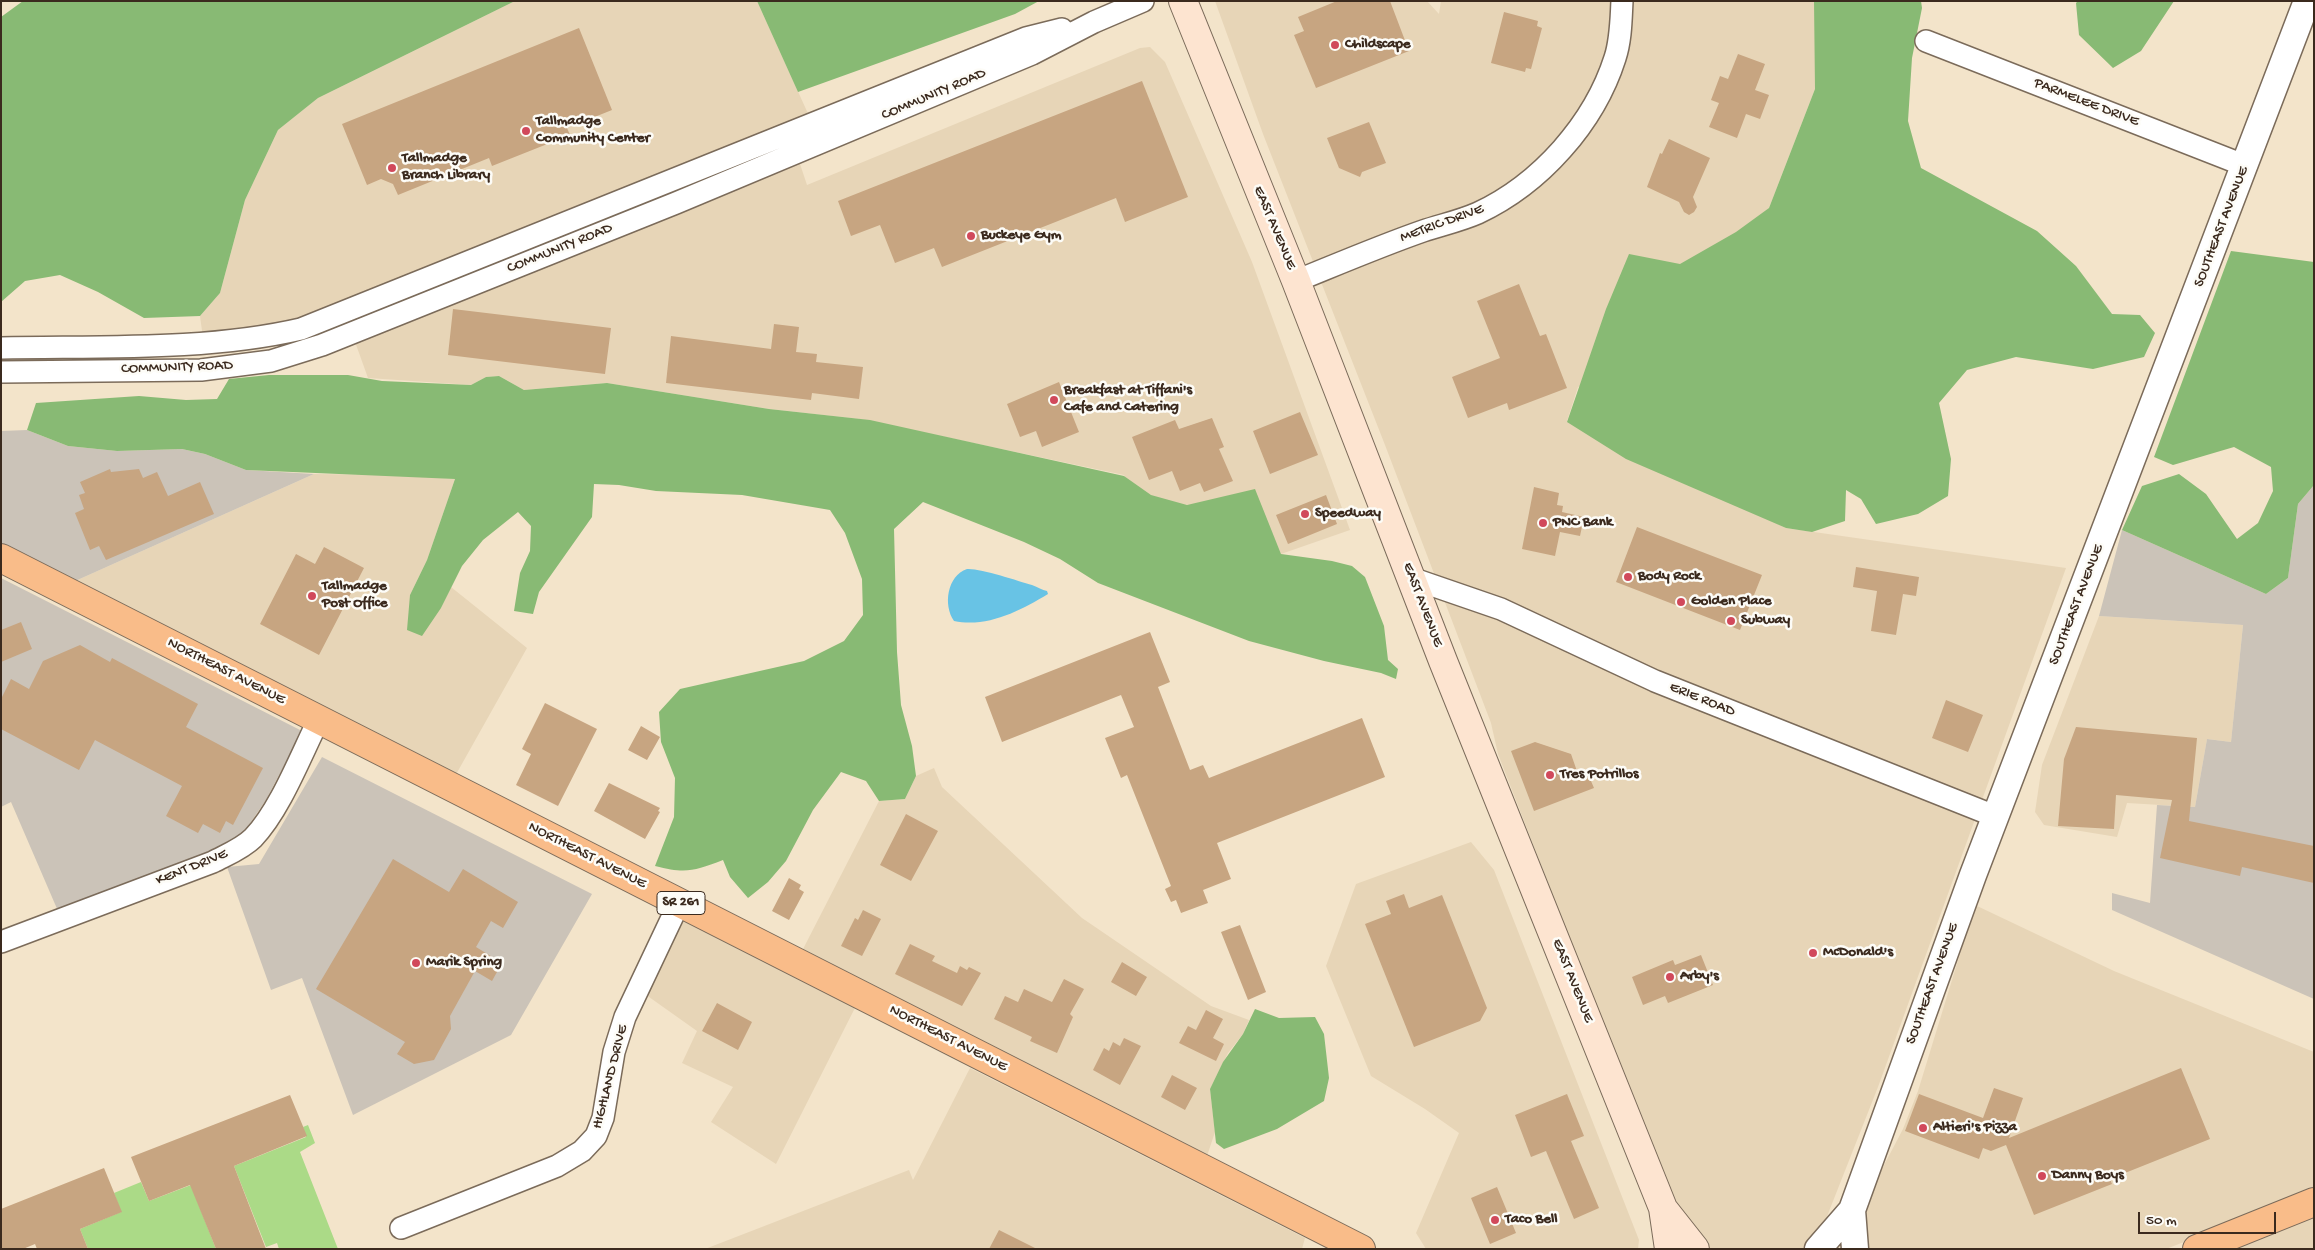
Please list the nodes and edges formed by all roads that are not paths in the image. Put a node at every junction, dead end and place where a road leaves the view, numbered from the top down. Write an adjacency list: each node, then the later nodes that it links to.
1 (1143, 1): 5 (street, COMMUNITY ROAD)
2 (1183, 1): 10 (main road, EAST AVENUE)
3 (1622, 1): 10 (street, METRIC DRIVE)
4 (2307, 1): 7 (street, SOUTHEAST AVENUE)
5 (1094, 22): 8 (street, COMMUNITY ROAD); 9 (street, COMMUNITY ROAD)
6 (1926, 41): 7 (street, PARMELEE DRIVE)
7 (2246, 166): 18 (street, SOUTHEAST AVENUE)
8 (668, 181): 9 (street); 11 (street, COMMUNITY ROAD)
9 (676, 203): 12 (street, COMMUNITY ROAD)
10 (1296, 281): 16 (main road, EAST AVENUE)
11 (363, 304): 12 (street); 13 (street, COMMUNITY ROAD)
12 (371, 326): 14 (street, COMMUNITY ROAD)
13 (1, 348)
14 (1, 372)
15 (1, 558): 17 (main road, NORTHEAST AVENUE / SR 261)
16 (1411, 578): 18 (street, ERIE ROAD); 22 (main road, EAST AVENUE)
17 (319, 719): 19 (main road, NORTHEAST AVENUE / SR 261); 20 (street, KENT DRIVE)
18 (1996, 817): 23 (street, SOUTHEAST AVENUE)
19 (679, 903): 24 (street, HIGHLAND DRIVE); 25 (main road, NORTHEAST AVENUE / SR 261)
20 (1, 942)
21 (2314, 1202): 30 (main road)
22 (1663, 1208): 26 (main road, EAST AVENUE); 27 (main road, EAST AVENUE)
23 (1852, 1210): 28 (street, SOUTHEAST AVENUE); 29 (street, SOUTHEAST AVENUE)
24 (402, 1228)
25 (1361, 1249)
26 (1668, 1249)
27 (1695, 1249)
28 (1818, 1249)
29 (1854, 1249)
30 (2197, 1249)

